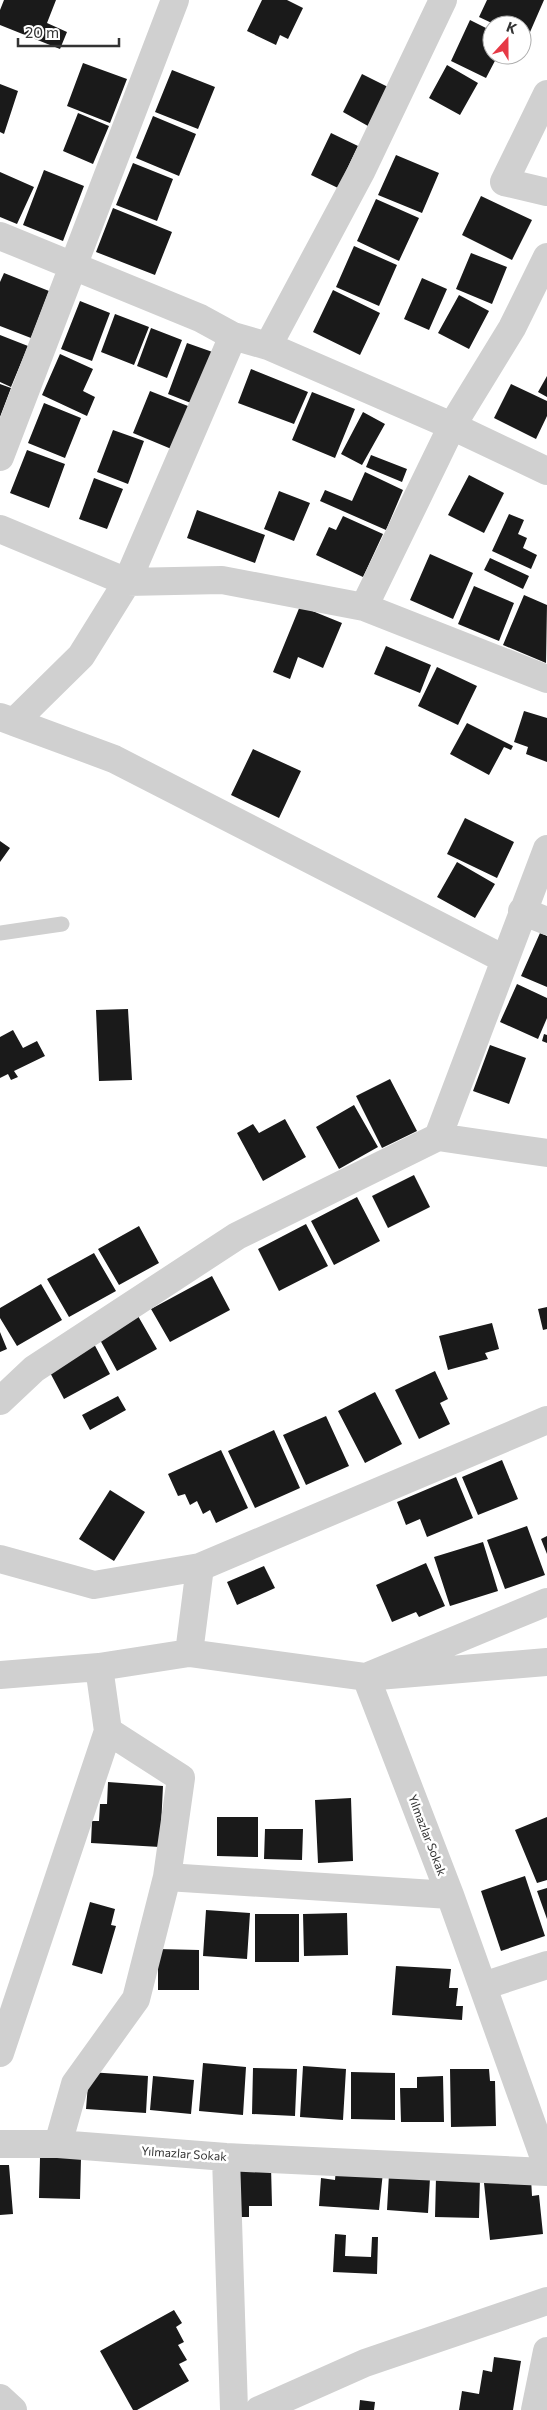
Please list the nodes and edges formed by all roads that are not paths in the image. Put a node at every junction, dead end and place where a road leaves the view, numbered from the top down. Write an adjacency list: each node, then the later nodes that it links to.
1 (175, 0): 7 (street)
2 (443, 0): 9 (street)
3 (547, 94): 4 (street)
4 (547, 192)
5 (0, 236): 7 (street)
6 (547, 258): 10 (street)
7 (72, 266): 8 (street); 11 (street)
8 (234, 336): 9 (street); 14 (street)
9 (268, 346): 10 (street)
10 (452, 426): 12 (street); 15 (street)
11 (0, 457)
12 (547, 471)
13 (0, 529): 14 (street)
14 (127, 582): 15 (street); 17 (street)
15 (364, 607): 16 (street)
16 (547, 679)
17 (7, 720): 22 (street)
18 (547, 849): 19 (street)
19 (535, 916): 22 (street)
20 (62, 924): 21 (lane)
21 (0, 934)
22 (504, 959): 23 (street)
23 (438, 1137): 24 (street); 25 (street)
24 (547, 1153)
25 (0, 1401)
26 (547, 1420): 28 (street)
27 (0, 1558): 28 (street)
28 (200, 1568): 30 (street)
29 (547, 1602): 34 (street)
30 (190, 1653): 32 (street); 34 (street)
31 (547, 1662): 34 (street)
32 (99, 1667): 33 (street); 35 (street)
33 (0, 1676)
34 (366, 1677): 37 (street, Yılmazlar Sokak)
35 (108, 1731): 36 (street); 40 (street)
36 (167, 1877): 37 (street); 42 (street)
37 (450, 1895): 39 (street, Yılmazlar Sokak)
38 (547, 1965): 39 (street)
39 (483, 1986): 44 (street, Yılmazlar Sokak)
40 (0, 2053)
41 (0, 2144): 42 (street, Yılmazlar Sokak)
42 (58, 2144): 43 (street, Yılmazlar Sokak)
43 (226, 2157): 45 (street, Yılmazlar Sokak); 50 (street)
44 (547, 2166)
45 (547, 2172)
46 (547, 2301): 51 (street)
47 (547, 2351): 52 (street)
48 (0, 2398): 49 (street)
49 (13, 2410)
50 (234, 2410)
51 (258, 2410)
52 (535, 2410)

